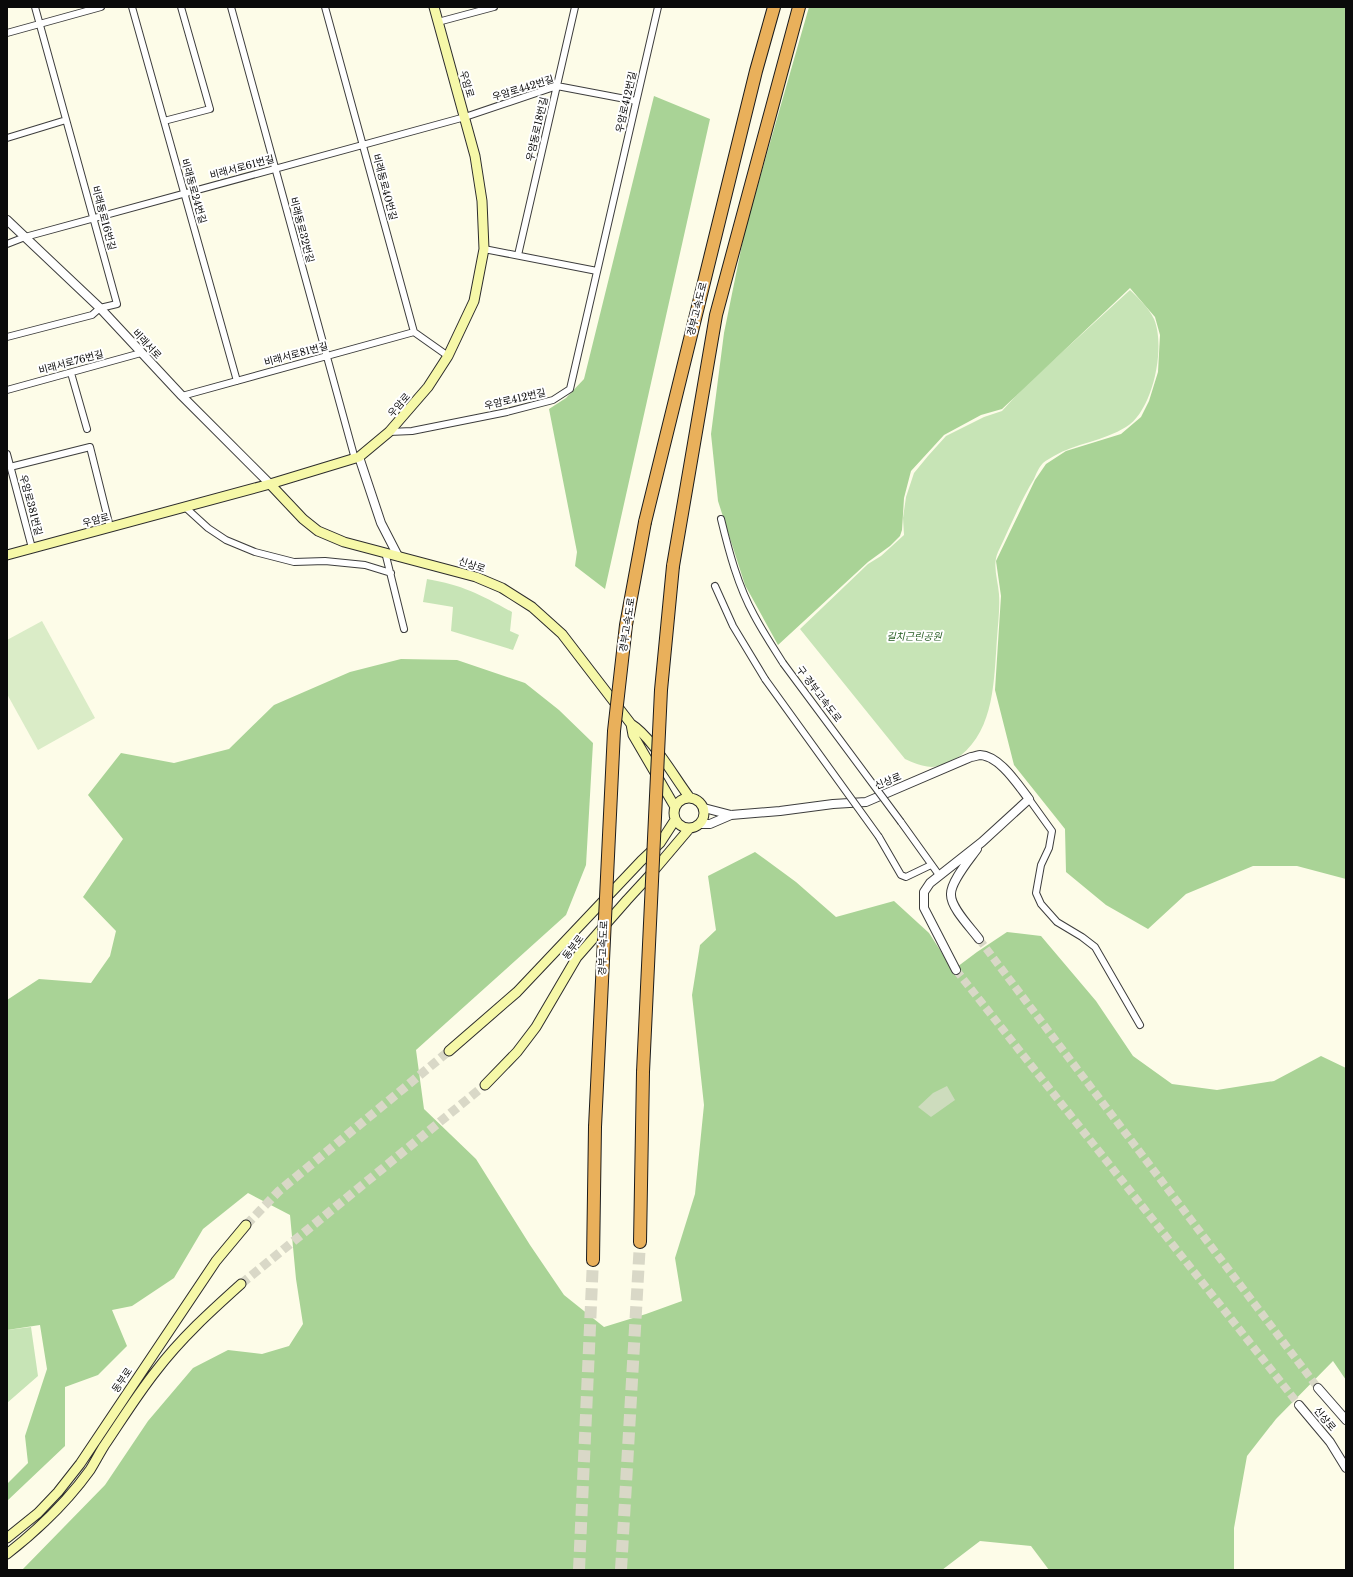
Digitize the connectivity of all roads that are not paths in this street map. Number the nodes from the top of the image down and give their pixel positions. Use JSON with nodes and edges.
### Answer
{"nodes":[{"id":1,"x":35,"y":7,"type":"edge"},
{"id":2,"x":101,"y":7,"type":"edge"},
{"id":3,"x":132,"y":7,"type":"edge"},
{"id":4,"x":181,"y":7,"type":"edge"},
{"id":5,"x":231,"y":7,"type":"edge"},
{"id":6,"x":325,"y":7,"type":"edge"},
{"id":7,"x":434,"y":7,"type":"edge"},
{"id":8,"x":494,"y":7,"type":"edge"},
{"id":9,"x":575,"y":7,"type":"edge"},
{"id":10,"x":658,"y":7,"type":"edge"},
{"id":11,"x":799,"y":7,"type":"edge"},
{"id":12,"x":773,"y":8,"type":"edge"},
{"id":13,"x":438,"y":22,"type":"junction"},
{"id":14,"x":40,"y":24,"type":"junction"},
{"id":15,"x":7,"y":33,"type":"edge"},
{"id":16,"x":557,"y":86,"type":"junction"},
{"id":17,"x":636,"y":101,"type":"junction"},
{"id":18,"x":465,"y":117,"type":"junction"},
{"id":19,"x":66,"y":120,"type":"junction"},
{"id":20,"x":164,"y":121,"type":"junction"},
{"id":21,"x":7,"y":138,"type":"edge"},
{"id":22,"x":364,"y":145,"type":"junction"},
{"id":23,"x":275,"y":169,"type":"junction"},
{"id":24,"x":184,"y":194,"type":"junction"},
{"id":25,"x":93,"y":218,"type":"junction"},
{"id":26,"x":7,"y":220,"type":"edge"},
{"id":27,"x":25,"y":237,"type":"junction"},
{"id":28,"x":7,"y":244,"type":"edge"},
{"id":29,"x":484,"y":248,"type":"junction"},
{"id":30,"x":518,"y":255,"type":"junction"},
{"id":31,"x":597,"y":271,"type":"junction"},
{"id":32,"x":100,"y":308,"type":"junction"},
{"id":33,"x":414,"y":332,"type":"junction"},
{"id":34,"x":7,"y":337,"type":"edge"},
{"id":35,"x":141,"y":353,"type":"junction"},
{"id":36,"x":327,"y":356,"type":"junction"},
{"id":37,"x":448,"y":356,"type":"junction"},
{"id":38,"x":71,"y":372,"type":"junction"},
{"id":39,"x":237,"y":381,"type":"junction"},
{"id":40,"x":7,"y":390,"type":"edge"},
{"id":41,"x":182,"y":396,"type":"junction"},
{"id":42,"x":87,"y":429,"type":"dead end"},
{"id":43,"x":389,"y":432,"type":"junction"},
{"id":44,"x":7,"y":454,"type":"edge"},
{"id":45,"x":357,"y":458,"type":"junction"},
{"id":46,"x":10,"y":467,"type":"junction"},
{"id":47,"x":270,"y":484,"type":"junction"},
{"id":48,"x":185,"y":507,"type":"junction"},
{"id":49,"x":721,"y":520,"type":"dead end"},
{"id":50,"x":110,"y":527,"type":"junction"},
{"id":51,"x":32,"y":548,"type":"junction"},
{"id":52,"x":385,"y":552,"type":"junction"},
{"id":53,"x":7,"y":555,"type":"edge"},
{"id":54,"x":398,"y":556,"type":"junction"},
{"id":55,"x":391,"y":573,"type":"junction"},
{"id":56,"x":715,"y":586,"type":"dead end"},
{"id":57,"x":404,"y":629,"type":"dead end"},
{"id":58,"x":631,"y":724,"type":"junction"},
{"id":59,"x":690,"y":798,"type":"junction"},
{"id":60,"x":1029,"y":799,"type":"junction"},
{"id":61,"x":675,"y":807,"type":"junction"},
{"id":62,"x":704,"y":808,"type":"junction"},
{"id":63,"x":731,"y":815,"type":"junction"},
{"id":64,"x":675,"y":820,"type":"junction"},
{"id":65,"x":701,"y":824,"type":"junction"},
{"id":66,"x":689,"y":829,"type":"junction"},
{"id":67,"x":982,"y":842,"type":"junction"},
{"id":68,"x":931,"y":865,"type":"junction"},
{"id":69,"x":939,"y":875,"type":"junction"},
{"id":70,"x":979,"y":939,"type":"tunnel mouth"},
{"id":71,"x":956,"y":970,"type":"tunnel mouth"},
{"id":72,"x":1140,"y":1025,"type":"dead end"},
{"id":73,"x":449,"y":1050,"type":"tunnel mouth"},
{"id":74,"x":485,"y":1084,"type":"tunnel mouth"},
{"id":75,"x":246,"y":1225,"type":"tunnel mouth"},
{"id":76,"x":640,"y":1242,"type":"tunnel mouth"},
{"id":77,"x":593,"y":1260,"type":"tunnel mouth"},
{"id":78,"x":242,"y":1284,"type":"tunnel mouth"},
{"id":79,"x":1318,"y":1388,"type":"tunnel mouth"},
{"id":80,"x":1299,"y":1405,"type":"tunnel mouth"},
{"id":81,"x":1346,"y":1420,"type":"edge"},
{"id":82,"x":1346,"y":1468,"type":"edge"},
{"id":83,"x":7,"y":1538,"type":"edge"},
{"id":84,"x":7,"y":1554,"type":"edge"}],
"edges":[{"from":1,"to":14,"type":"street","name":"비래동로16번길"},
{"from":2,"to":14,"type":"street"},
{"from":3,"to":20,"type":"street","name":"비래동로24번길"},
{"from":4,"to":20,"type":"street"},
{"from":5,"to":23,"type":"street","name":"비래동로32번길"},
{"from":6,"to":22,"type":"street","name":"비래동로40번길"},
{"from":7,"to":13,"type":"main road","name":"우암로"},
{"from":8,"to":13,"type":"street"},
{"from":9,"to":16,"type":"street","name":"우암동로18번길"},
{"from":10,"to":17,"type":"street","name":"우암로412번길"},
{"from":11,"to":76,"type":"highway","name":"경부고속도로","bridge":true},
{"from":12,"to":77,"type":"highway","name":"경부고속도로","bridge":true},
{"from":13,"to":18,"type":"main road","name":"우암로"},
{"from":14,"to":15,"type":"street"},
{"from":14,"to":19,"type":"street","name":"비래동로16번길"},
{"from":16,"to":17,"type":"street","name":"우암로442번길"},
{"from":16,"to":18,"type":"street","name":"우암로442번길"},
{"from":16,"to":30,"type":"street","name":"우암동로18번길"},
{"from":17,"to":31,"type":"street","name":"우암로412번길"},
{"from":18,"to":22,"type":"street","name":"비래서로61번길"},
{"from":18,"to":29,"type":"main road","name":"우암로"},
{"from":19,"to":21,"type":"street"},
{"from":19,"to":25,"type":"street","name":"비래동로16번길"},
{"from":20,"to":24,"type":"street","name":"비래동로24번길"},
{"from":22,"to":23,"type":"street","name":"비래서로61번길"},
{"from":22,"to":33,"type":"street","name":"비래동로40번길"},
{"from":23,"to":24,"type":"street","name":"비래서로61번길"},
{"from":23,"to":36,"type":"street","name":"비래동로32번길"},
{"from":24,"to":25,"type":"street","name":"비래서로61번길"},
{"from":24,"to":39,"type":"street","name":"비래동로24번길"},
{"from":25,"to":27,"type":"street","name":"비래서로61번길"},
{"from":25,"to":32,"type":"street","name":"비래동로16번길"},
{"from":26,"to":27,"type":"street","name":"비래서로"},
{"from":27,"to":28,"type":"street","name":"비래서로61번길"},
{"from":27,"to":32,"type":"street","name":"비래서로"},
{"from":29,"to":30,"type":"street"},
{"from":29,"to":37,"type":"main road","name":"우암로"},
{"from":30,"to":31,"type":"street"},
{"from":31,"to":43,"type":"street","name":"우암로412번길"},
{"from":32,"to":34,"type":"street"},
{"from":32,"to":35,"type":"street","name":"비래서로"},
{"from":33,"to":36,"type":"street","name":"비래서로81번길"},
{"from":33,"to":37,"type":"street"},
{"from":35,"to":38,"type":"street","name":"비래서로76번길"},
{"from":35,"to":41,"type":"street","name":"비래서로"},
{"from":36,"to":39,"type":"street","name":"비래서로81번길"},
{"from":36,"to":45,"type":"street","name":"비래동로32번길"},
{"from":37,"to":43,"type":"main road","name":"우암로"},
{"from":38,"to":40,"type":"street","name":"비래서로76번길"},
{"from":38,"to":42,"type":"street"},
{"from":39,"to":41,"type":"street","name":"비래서로81번길"},
{"from":41,"to":47,"type":"street","name":"비래서로"},
{"from":43,"to":45,"type":"main road","name":"우암로"},
{"from":44,"to":46,"type":"street","name":"우암로381번길"},
{"from":45,"to":47,"type":"main road","name":"우암로"},
{"from":45,"to":54,"type":"street"},
{"from":46,"to":50,"type":"street","name":"우암로381번길"},
{"from":46,"to":51,"type":"street","name":"우암로381번길"},
{"from":47,"to":48,"type":"main road","name":"우암로"},
{"from":47,"to":52,"type":"main road","name":"신상로"},
{"from":48,"to":50,"type":"main road","name":"우암로"},
{"from":48,"to":55,"type":"street"},
{"from":49,"to":68,"type":"street","name":"구 경부고속도로","bridge":true},
{"from":50,"to":51,"type":"main road","name":"우암로"},
{"from":51,"to":53,"type":"main road","name":"우암로"},
{"from":52,"to":54,"type":"main road","name":"신상로"},
{"from":52,"to":55,"type":"street"},
{"from":54,"to":58,"type":"main road","name":"신상로"},
{"from":55,"to":57,"type":"street"},
{"from":56,"to":68,"type":"street","bridge":true},
{"from":58,"to":59,"type":"main road"},
{"from":58,"to":61,"type":"main road"},
{"from":59,"to":61,"type":"main road"},
{"from":59,"to":62,"type":"main road"},
{"from":60,"to":63,"type":"street","name":"신상로"},
{"from":60,"to":67,"type":"street"},
{"from":60,"to":72,"type":"street","name":"신상로"},
{"from":61,"to":64,"type":"main road"},
{"from":62,"to":63,"type":"street"},
{"from":62,"to":65,"type":"main road"},
{"from":63,"to":65,"type":"street"},
{"from":64,"to":66,"type":"main road"},
{"from":64,"to":73,"type":"main road","name":"동부로"},
{"from":65,"to":66,"type":"main road"},
{"from":66,"to":74,"type":"main road","name":"동부로"},
{"from":67,"to":69,"type":"street"},
{"from":67,"to":70,"type":"street"},
{"from":68,"to":69,"type":"street","name":"구 경부고속도로"},
{"from":69,"to":71,"type":"street"},
{"from":75,"to":83,"type":"main road","name":"동부로"},
{"from":78,"to":84,"type":"main road"},
{"from":79,"to":81,"type":"street","name":"신상로"},
{"from":80,"to":82,"type":"street","name":"신상로"}]}
